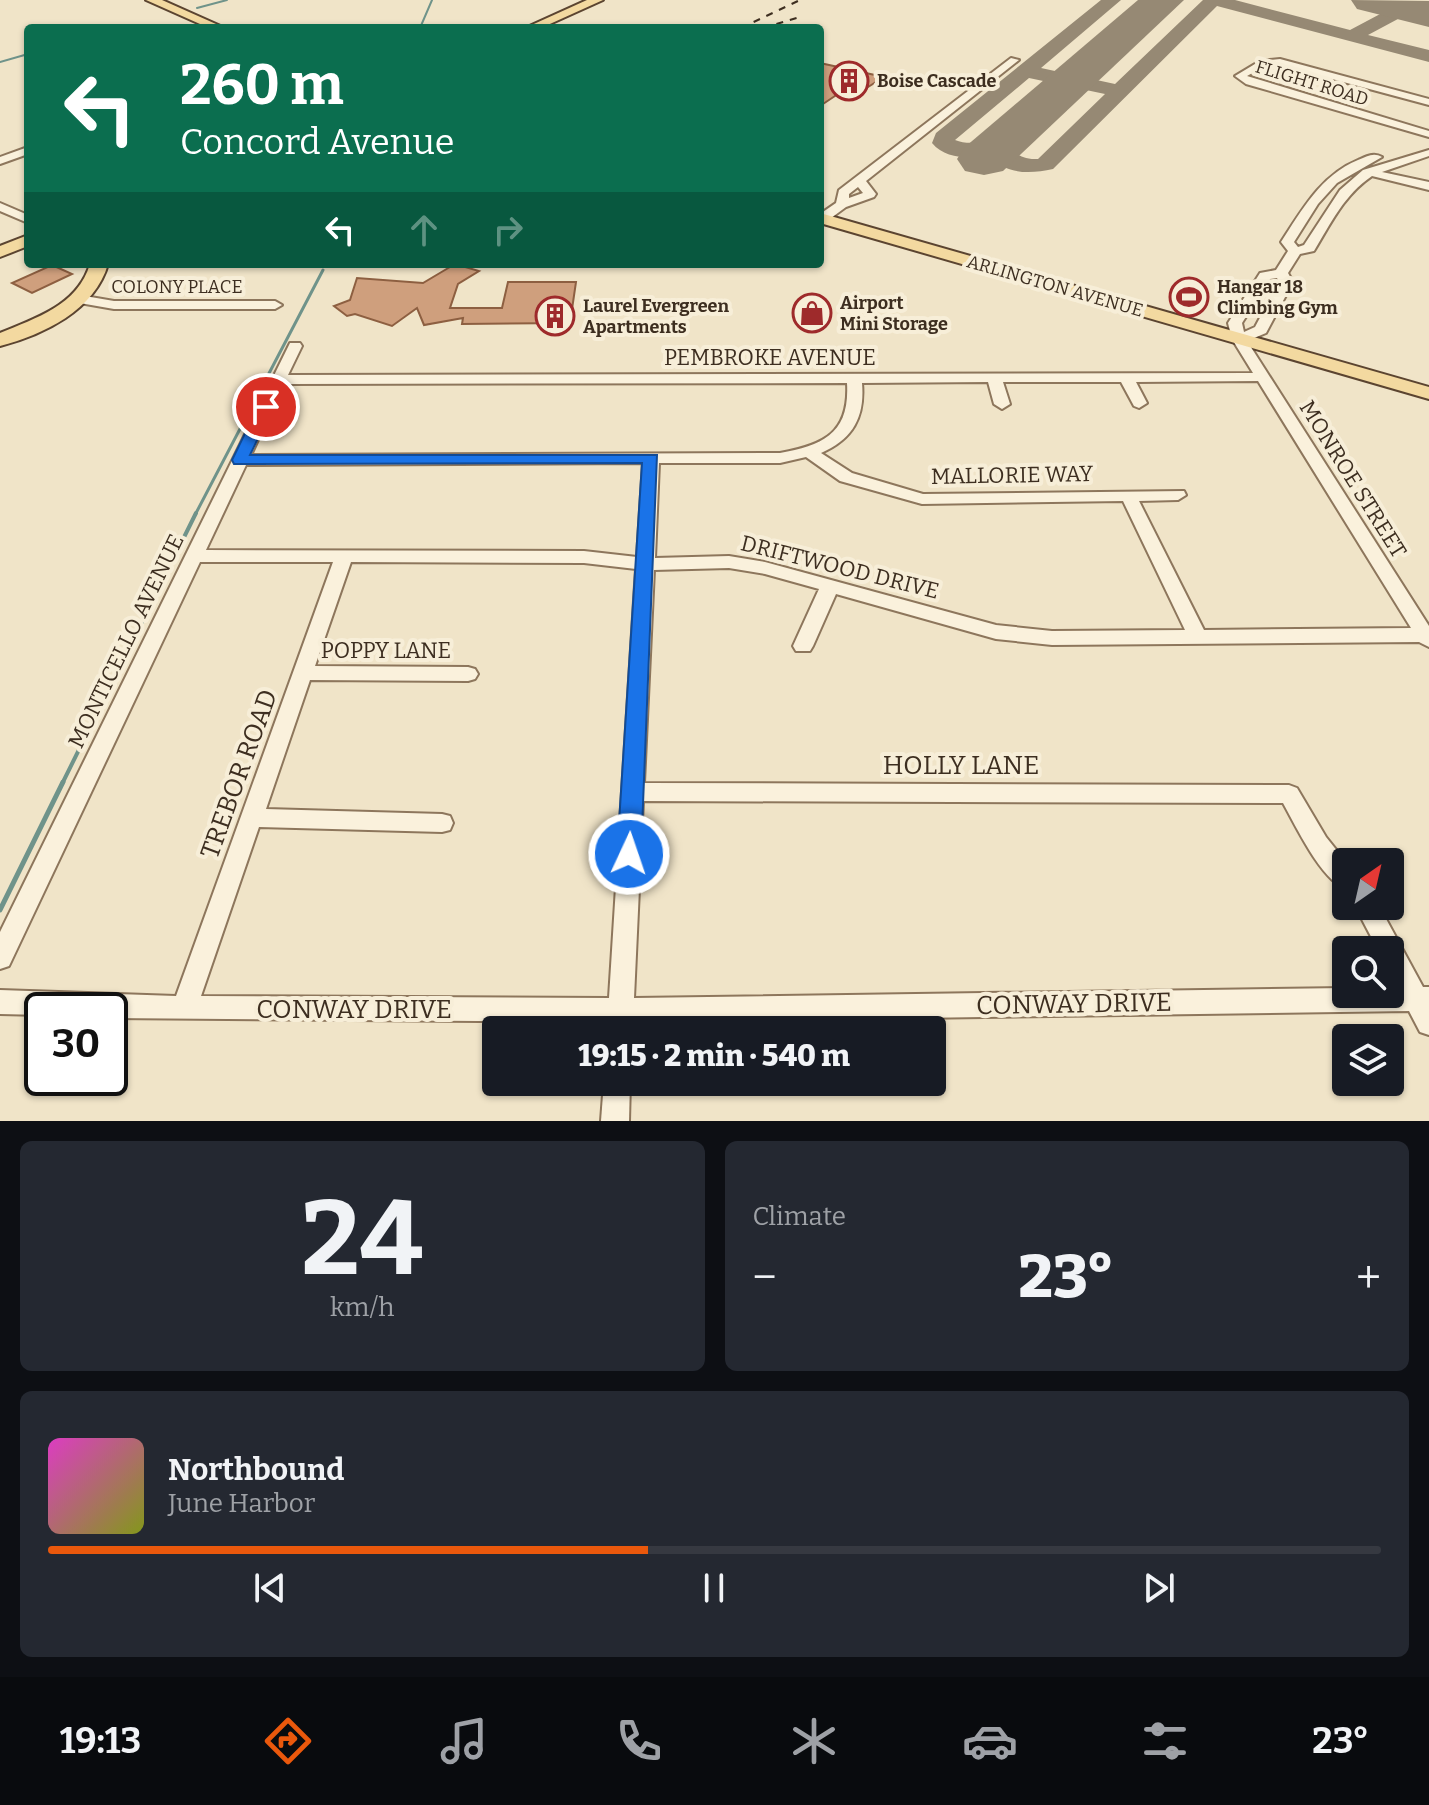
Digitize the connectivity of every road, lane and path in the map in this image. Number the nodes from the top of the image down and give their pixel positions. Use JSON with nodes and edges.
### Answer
{"nodes":[{"id":1,"x":152,"y":0,"type":"edge"},
{"id":2,"x":597,"y":0,"type":"edge"},
{"id":3,"x":615,"y":0,"type":"edge"},
{"id":4,"x":209,"y":24,"type":"edge"},
{"id":5,"x":540,"y":24,"type":"edge"},
{"id":6,"x":559,"y":24,"type":"edge"},
{"id":7,"x":1014,"y":60,"type":"dead end"},
{"id":8,"x":1429,"y":102,"type":"edge"},
{"id":9,"x":1383,"y":121,"type":"junction"},
{"id":10,"x":1429,"y":134,"type":"edge"},
{"id":11,"x":1429,"y":142,"type":"edge"},
{"id":12,"x":24,"y":152,"type":"edge"},
{"id":13,"x":1429,"y":153,"type":"edge"},
{"id":14,"x":0,"y":161,"type":"edge"},
{"id":15,"x":1349,"y":167,"type":"junction"},
{"id":16,"x":1367,"y":172,"type":"junction"},
{"id":17,"x":1429,"y":186,"type":"edge"},
{"id":18,"x":0,"y":207,"type":"edge"},
{"id":19,"x":24,"y":217,"type":"edge"},
{"id":20,"x":824,"y":217,"type":"edge"},
{"id":21,"x":824,"y":219,"type":"edge"},
{"id":22,"x":24,"y":242,"type":"edge"},
{"id":23,"x":1295,"y":251,"type":"junction"},
{"id":24,"x":0,"y":252,"type":"edge"},
{"id":25,"x":24,"y":254,"type":"edge"},
{"id":26,"x":0,"y":264,"type":"edge"},
{"id":27,"x":98,"y":268,"type":"edge"},
{"id":28,"x":1281,"y":273,"type":"junction"},
{"id":29,"x":79,"y":299,"type":"junction"},
{"id":30,"x":275,"y":305,"type":"dead end"},
{"id":31,"x":1239,"y":339,"type":"junction"},
{"id":32,"x":0,"y":340,"type":"edge"},
{"id":33,"x":295,"y":346,"type":"dead end"},
{"id":34,"x":1263,"y":377,"type":"junction"},
{"id":35,"x":994,"y":378,"type":"junction"},
{"id":36,"x":1126,"y":378,"type":"junction"},
{"id":37,"x":854,"y":379,"type":"junction"},
{"id":38,"x":278,"y":380,"type":"junction"},
{"id":39,"x":1429,"y":393,"type":"edge"},
{"id":40,"x":1139,"y":403,"type":"dead end"},
{"id":41,"x":1002,"y":404,"type":"dead end"},
{"id":42,"x":810,"y":453,"type":"junction"},
{"id":43,"x":651,"y":458,"type":"junction"},
{"id":44,"x":240,"y":460,"type":"junction"},
{"id":45,"x":1128,"y":495,"type":"junction"},
{"id":46,"x":1178,"y":495,"type":"dead end"},
{"id":47,"x":194,"y":556,"type":"junction"},
{"id":48,"x":344,"y":557,"type":"junction"},
{"id":49,"x":645,"y":564,"type":"junction"},
{"id":50,"x":830,"y":586,"type":"junction"},
{"id":51,"x":1198,"y":638,"type":"junction"},
{"id":52,"x":1426,"y":638,"type":"edge"},
{"id":53,"x":803,"y":646,"type":"dead end"},
{"id":54,"x":304,"y":673,"type":"junction"},
{"id":55,"x":468,"y":674,"type":"dead end"},
{"id":56,"x":632,"y":792,"type":"junction"},
{"id":57,"x":253,"y":818,"type":"junction"},
{"id":58,"x":442,"y":823,"type":"dead end"},
{"id":59,"x":1332,"y":862,"type":"edge"},
{"id":60,"x":1375,"y":920,"type":"edge"},
{"id":61,"x":0,"y":958,"type":"edge"},
{"id":62,"x":1423,"y":999,"type":"edge"},
{"id":63,"x":0,"y":1002,"type":"edge"},
{"id":64,"x":184,"y":1008,"type":"junction"},
{"id":65,"x":482,"y":1016,"type":"edge"},
{"id":66,"x":620,"y":1016,"type":"edge"},
{"id":67,"x":773,"y":1016,"type":"edge"},
{"id":68,"x":1429,"y":1023,"type":"edge"},
{"id":69,"x":616,"y":1096,"type":"edge"},
{"id":70,"x":615,"y":1121,"type":"edge"}],
"edges":[{"from":1,"to":4,"type":"main road"},
{"from":2,"to":5,"type":"main road"},
{"from":3,"to":6,"type":"main road"},
{"from":7,"to":20,"type":"street"},
{"from":8,"to":9,"type":"street","name":"FLIGHT ROAD"},
{"from":9,"to":10,"type":"street","name":"FLIGHT ROAD"},
{"from":9,"to":11,"type":"street"},
{"from":11,"to":15,"type":"street"},
{"from":12,"to":14,"type":"street"},
{"from":13,"to":16,"type":"street"},
{"from":15,"to":16,"type":"street"},
{"from":15,"to":23,"type":"street"},
{"from":16,"to":17,"type":"street"},
{"from":16,"to":23,"type":"street"},
{"from":18,"to":19,"type":"street"},
{"from":21,"to":31,"type":"main road","name":"ARLINGTON AVENUE"},
{"from":22,"to":24,"type":"main road"},
{"from":23,"to":28,"type":"street"},
{"from":25,"to":26,"type":"main road"},
{"from":27,"to":29,"type":"main road"},
{"from":28,"to":31,"type":"street"},
{"from":28,"to":31,"type":"street"},
{"from":29,"to":30,"type":"street","name":"COLONY PLACE"},
{"from":29,"to":32,"type":"main road"},
{"from":31,"to":34,"type":"street","name":"MONROE STREET"},
{"from":31,"to":39,"type":"main road","name":"ARLINGTON AVENUE"},
{"from":33,"to":38,"type":"street","name":"MONTICELLO AVENUE"},
{"from":34,"to":36,"type":"street","name":"PEMBROKE AVENUE"},
{"from":34,"to":52,"type":"street","name":"MONROE STREET"},
{"from":35,"to":36,"type":"street","name":"PEMBROKE AVENUE"},
{"from":35,"to":37,"type":"street","name":"PEMBROKE AVENUE"},
{"from":35,"to":41,"type":"street"},
{"from":36,"to":40,"type":"street"},
{"from":37,"to":38,"type":"street","name":"PEMBROKE AVENUE"},
{"from":37,"to":42,"type":"street"},
{"from":38,"to":44,"type":"street","name":"MONTICELLO AVENUE"},
{"from":42,"to":43,"type":"street"},
{"from":42,"to":45,"type":"street","name":"MALLORIE WAY"},
{"from":43,"to":44,"type":"street"},
{"from":43,"to":49,"type":"street"},
{"from":44,"to":47,"type":"street","name":"MONTICELLO AVENUE"},
{"from":45,"to":46,"type":"street","name":"MALLORIE WAY"},
{"from":45,"to":51,"type":"street"},
{"from":47,"to":48,"type":"street","name":"DRIFTWOOD DRIVE"},
{"from":47,"to":61,"type":"street","name":"MONTICELLO AVENUE"},
{"from":48,"to":49,"type":"street","name":"DRIFTWOOD DRIVE"},
{"from":48,"to":54,"type":"street","name":"TREBOR ROAD"},
{"from":49,"to":50,"type":"street","name":"DRIFTWOOD DRIVE"},
{"from":49,"to":56,"type":"street"},
{"from":50,"to":51,"type":"street","name":"DRIFTWOOD DRIVE"},
{"from":50,"to":53,"type":"street"},
{"from":51,"to":52,"type":"street","name":"DRIFTWOOD DRIVE"},
{"from":54,"to":55,"type":"street","name":"POPPY LANE"},
{"from":54,"to":57,"type":"street","name":"TREBOR ROAD"},
{"from":56,"to":59,"type":"street","name":"HOLLY LANE"},
{"from":56,"to":66,"type":"street"},
{"from":57,"to":58,"type":"street"},
{"from":57,"to":64,"type":"street","name":"TREBOR ROAD"},
{"from":60,"to":62,"type":"street"},
{"from":62,"to":67,"type":"street","name":"CONWAY DRIVE"},
{"from":62,"to":68,"type":"street"},
{"from":63,"to":64,"type":"street","name":"CONWAY DRIVE"},
{"from":64,"to":65,"type":"street","name":"CONWAY DRIVE"},
{"from":69,"to":70,"type":"street"}]}
